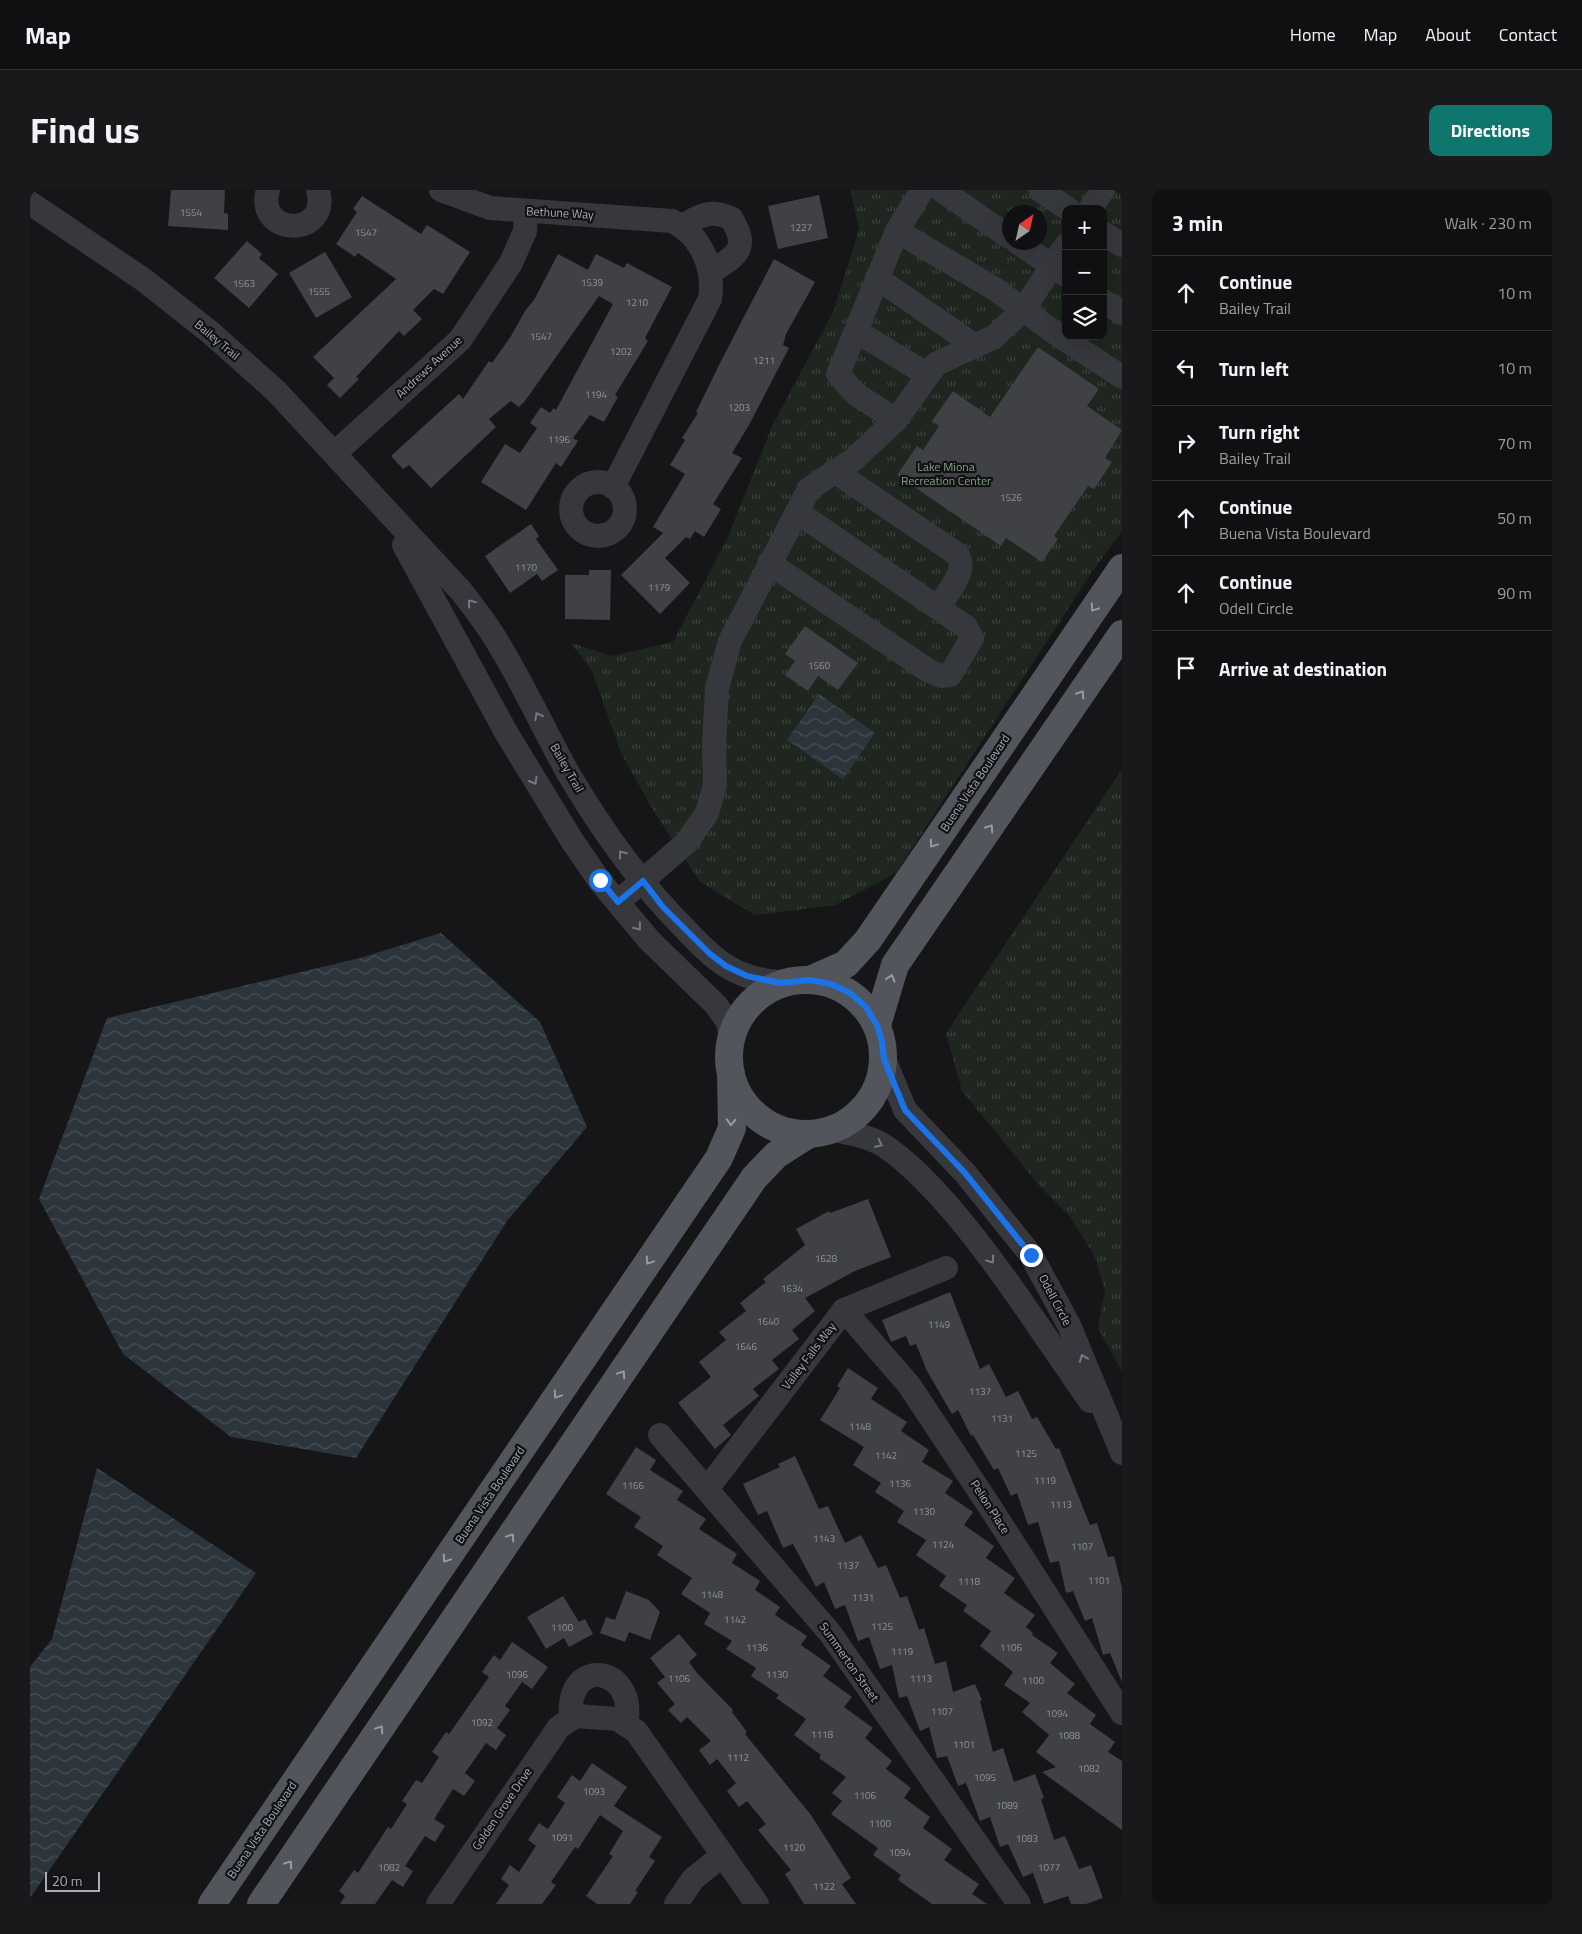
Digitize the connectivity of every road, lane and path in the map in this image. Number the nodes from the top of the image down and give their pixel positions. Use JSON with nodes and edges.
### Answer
{"nodes":[{"id":1,"x":268,"y":190,"type":"edge"},
{"id":2,"x":318,"y":190,"type":"edge"},
{"id":3,"x":441,"y":190,"type":"edge"},
{"id":4,"x":922,"y":190,"type":"edge"},
{"id":5,"x":941,"y":190,"type":"edge"},
{"id":6,"x":1040,"y":190,"type":"edge"},
{"id":7,"x":1103,"y":190,"type":"edge"},
{"id":8,"x":30,"y":203,"type":"edge"},
{"id":9,"x":1062,"y":205,"type":"edge"},
{"id":10,"x":1093,"y":205,"type":"edge"},
{"id":11,"x":526,"y":211,"type":"junction"},
{"id":12,"x":682,"y":226,"type":"junction"},
{"id":13,"x":897,"y":231,"type":"junction"},
{"id":14,"x":1002,"y":232,"type":"edge"},
{"id":15,"x":1107,"y":236,"type":"edge"},
{"id":16,"x":1122,"y":245,"type":"edge"},
{"id":17,"x":1029,"y":250,"type":"edge"},
{"id":18,"x":1065,"y":250,"type":"edge"},
{"id":19,"x":1059,"y":271,"type":"edge"},
{"id":20,"x":710,"y":272,"type":"junction"},
{"id":21,"x":877,"y":278,"type":"junction"},
{"id":22,"x":1107,"y":304,"type":"edge"},
{"id":23,"x":1024,"y":309,"type":"junction"},
{"id":24,"x":1122,"y":313,"type":"edge"},
{"id":25,"x":856,"y":330,"type":"junction"},
{"id":26,"x":974,"y":345,"type":"junction"},
{"id":27,"x":928,"y":375,"type":"junction"},
{"id":28,"x":1122,"y":377,"type":"edge"},
{"id":29,"x":896,"y":420,"type":"junction"},
{"id":30,"x":335,"y":453,"type":"junction"},
{"id":31,"x":834,"y":471,"type":"junction"},
{"id":32,"x":613,"y":487,"type":"dead end"},
{"id":33,"x":380,"y":504,"type":"junction"},
{"id":34,"x":797,"y":512,"type":"junction"},
{"id":35,"x":769,"y":563,"type":"junction"},
{"id":36,"x":1122,"y":568,"type":"edge"},
{"id":37,"x":938,"y":608,"type":"junction"},
{"id":38,"x":1122,"y":634,"type":"edge"},
{"id":39,"x":643,"y":881,"type":"junction"},
{"id":40,"x":618,"y":902,"type":"junction"},
{"id":41,"x":802,"y":980,"type":"junction"},
{"id":42,"x":877,"y":1025,"type":"junction"},
{"id":43,"x":731,"y":1038,"type":"junction"},
{"id":44,"x":884,"y":1059,"type":"junction"},
{"id":45,"x":731,"y":1074,"type":"junction"},
{"id":46,"x":821,"y":1132,"type":"junction"},
{"id":47,"x":946,"y":1268,"type":"dead end"},
{"id":48,"x":844,"y":1310,"type":"junction"},
{"id":49,"x":660,"y":1435,"type":"dead end"},
{"id":50,"x":1118,"y":1444,"type":"edge"},
{"id":51,"x":707,"y":1489,"type":"junction"},
{"id":52,"x":1122,"y":1713,"type":"edge"},
{"id":53,"x":571,"y":1719,"type":"junction"},
{"id":54,"x":626,"y":1723,"type":"junction"},
{"id":55,"x":723,"y":1855,"type":"junction"},
{"id":56,"x":212,"y":1904,"type":"edge"},
{"id":57,"x":261,"y":1904,"type":"edge"},
{"id":58,"x":438,"y":1904,"type":"edge"},
{"id":59,"x":676,"y":1904,"type":"edge"},
{"id":60,"x":757,"y":1904,"type":"edge"},
{"id":61,"x":1019,"y":1904,"type":"edge"}],
"edges":[{"from":1,"to":2,"type":"street"},
{"from":3,"to":11,"type":"street","name":"Bethune Way"},
{"from":4,"to":13,"type":"street"},
{"from":5,"to":14,"type":"street"},
{"from":6,"to":9,"type":"street"},
{"from":7,"to":10,"type":"street"},
{"from":8,"to":30,"type":"street","name":"Bailey Trail"},
{"from":11,"to":12,"type":"street","name":"Bethune Way"},
{"from":11,"to":30,"type":"street","name":"Andrews Avenue"},
{"from":12,"to":20,"type":"street"},
{"from":12,"to":20,"type":"street"},
{"from":13,"to":21,"type":"street"},
{"from":13,"to":23,"type":"street"},
{"from":15,"to":16,"type":"street"},
{"from":17,"to":19,"type":"street"},
{"from":18,"to":19,"type":"street"},
{"from":19,"to":23,"type":"street"},
{"from":20,"to":32,"type":"street"},
{"from":21,"to":25,"type":"street"},
{"from":21,"to":26,"type":"street"},
{"from":22,"to":24,"type":"street"},
{"from":23,"to":26,"type":"street"},
{"from":23,"to":28,"type":"street"},
{"from":25,"to":27,"type":"street"},
{"from":25,"to":29,"type":"street"},
{"from":26,"to":27,"type":"street"},
{"from":27,"to":29,"type":"street"},
{"from":29,"to":31,"type":"street"},
{"from":30,"to":33,"type":"street","name":"Bailey Trail"},
{"from":31,"to":34,"type":"street"},
{"from":31,"to":37,"type":"street"},
{"from":39,"to":33,"type":"street","name":"Bailey Trail","one_way":true},
{"from":33,"to":40,"type":"street","name":"Bailey Trail","one_way":true},
{"from":34,"to":35,"type":"street"},
{"from":34,"to":37,"type":"street"},
{"from":35,"to":37,"type":"street"},
{"from":35,"to":39,"type":"street"},
{"from":36,"to":41,"type":"main road","name":"Buena Vista Boulevard","one_way":true},
{"from":42,"to":38,"type":"main road","one_way":true},
{"from":39,"to":40,"type":"street"},
{"from":39,"to":41,"type":"street","name":"Bailey Trail"},
{"from":40,"to":43,"type":"street","name":"Bailey Trail","one_way":true},
{"from":41,"to":42,"type":"main road"},
{"from":41,"to":43,"type":"main road","name":"Buena Vista Boulevard"},
{"from":42,"to":44,"type":"main road"},
{"from":43,"to":45,"type":"main road","name":"Buena Vista Boulevard"},
{"from":44,"to":46,"type":"main road"},
{"from":50,"to":44,"type":"street","name":"Odell Circle","one_way":true},
{"from":45,"to":46,"type":"main road","name":"Buena Vista Boulevard"},
{"from":45,"to":56,"type":"main road","name":"Buena Vista Boulevard","one_way":true},
{"from":46,"to":50,"type":"street","name":"Odell Circle","one_way":true},
{"from":57,"to":46,"type":"main road","one_way":true},
{"from":47,"to":48,"type":"street","name":"Valley Falls Way"},
{"from":48,"to":51,"type":"street","name":"Valley Falls Way"},
{"from":48,"to":52,"type":"street","name":"Pelion Place"},
{"from":49,"to":51,"type":"street","name":"Summerton Street"},
{"from":51,"to":61,"type":"street","name":"Summerton Street"},
{"from":53,"to":54,"type":"street"},
{"from":53,"to":54,"type":"street"},
{"from":53,"to":58,"type":"street","name":"Golden Grove Drive"},
{"from":54,"to":55,"type":"street"},
{"from":55,"to":59,"type":"street"},
{"from":55,"to":60,"type":"street"}]}
